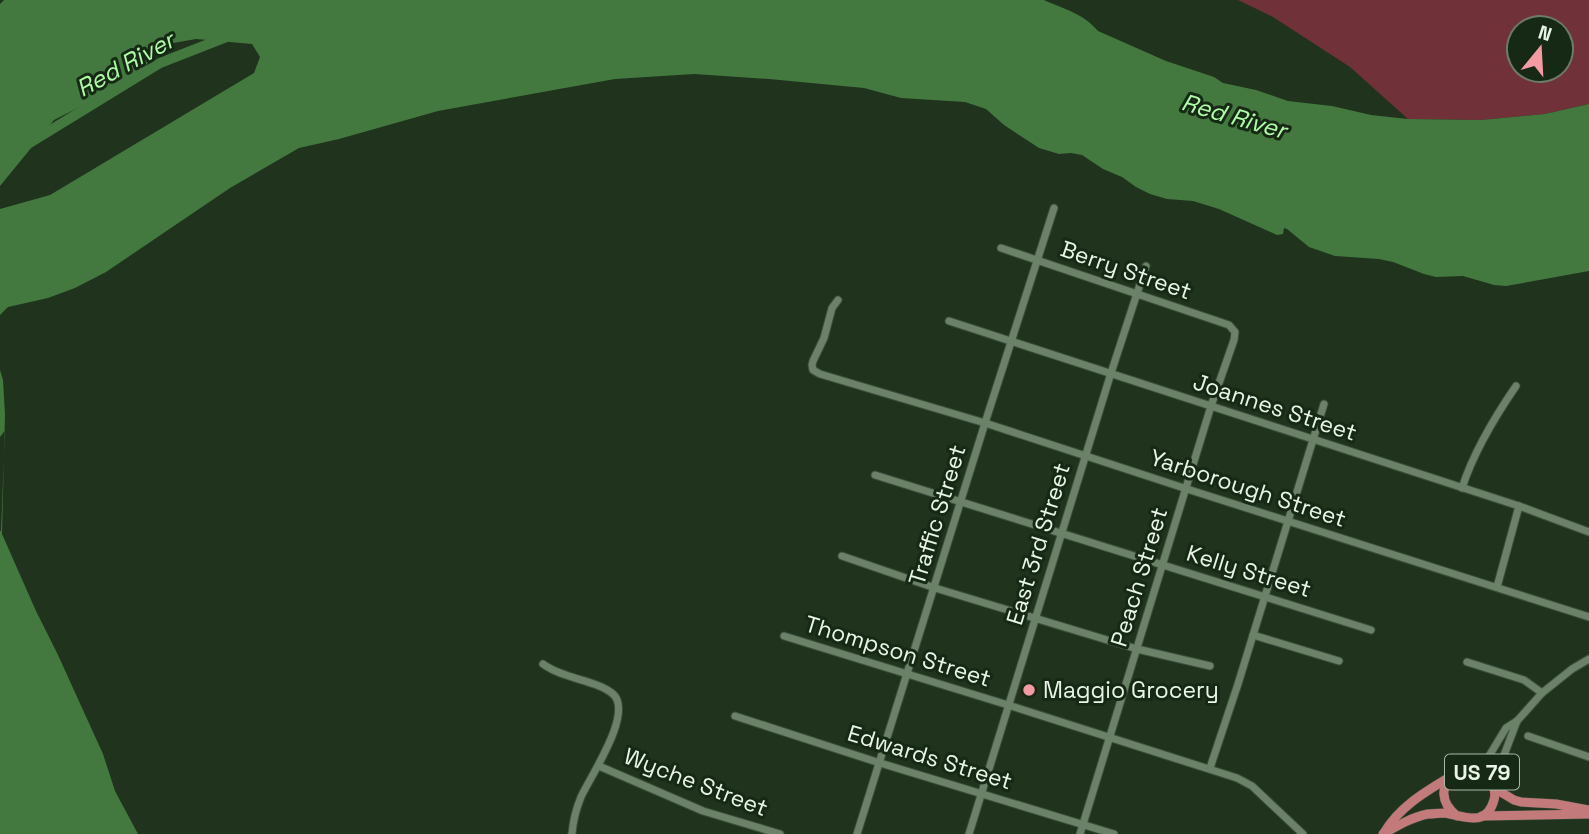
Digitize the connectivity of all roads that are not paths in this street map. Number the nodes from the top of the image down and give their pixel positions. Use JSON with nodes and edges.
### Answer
{"nodes":[{"id":1,"x":1054,"y":208,"type":"dead end"},
{"id":2,"x":1001,"y":248,"type":"dead end"},
{"id":3,"x":1037,"y":260,"type":"junction"},
{"id":4,"x":1146,"y":266,"type":"dead end"},
{"id":5,"x":1136,"y":294,"type":"junction"},
{"id":6,"x":838,"y":300,"type":"dead end"},
{"id":7,"x":949,"y":321,"type":"dead end"},
{"id":8,"x":1235,"y":332,"type":"joint"},
{"id":9,"x":1011,"y":341,"type":"junction"},
{"id":10,"x":1111,"y":373,"type":"junction"},
{"id":11,"x":1516,"y":386,"type":"dead end"},
{"id":12,"x":1324,"y":404,"type":"dead end"},
{"id":13,"x":1211,"y":407,"type":"junction"},
{"id":14,"x":985,"y":423,"type":"junction"},
{"id":15,"x":1312,"y":439,"type":"junction"},
{"id":16,"x":1085,"y":456,"type":"junction"},
{"id":17,"x":875,"y":475,"type":"dead end"},
{"id":18,"x":1462,"y":488,"type":"junction"},
{"id":19,"x":1187,"y":489,"type":"junction"},
{"id":20,"x":961,"y":502,"type":"junction"},
{"id":21,"x":1519,"y":506,"type":"junction"},
{"id":22,"x":1288,"y":521,"type":"junction"},
{"id":23,"x":1061,"y":532,"type":"junction"},
{"id":24,"x":1589,"y":532,"type":"edge"},
{"id":25,"x":842,"y":556,"type":"dead end"},
{"id":26,"x":1163,"y":564,"type":"junction"},
{"id":27,"x":1497,"y":587,"type":"junction"},
{"id":28,"x":935,"y":588,"type":"junction"},
{"id":29,"x":1265,"y":596,"type":"junction"},
{"id":30,"x":1589,"y":618,"type":"edge"},
{"id":31,"x":1035,"y":619,"type":"junction"},
{"id":32,"x":1371,"y":630,"type":"dead end"},
{"id":33,"x":1253,"y":635,"type":"junction"},
{"id":34,"x":784,"y":636,"type":"dead end"},
{"id":35,"x":1137,"y":649,"type":"junction"},
{"id":36,"x":1589,"y":659,"type":"edge"},
{"id":37,"x":1339,"y":662,"type":"dead end"},
{"id":38,"x":1467,"y":662,"type":"dead end"},
{"id":39,"x":543,"y":664,"type":"dead end"},
{"id":40,"x":1210,"y":666,"type":"dead end"},
{"id":41,"x":907,"y":674,"type":"junction"},
{"id":42,"x":1542,"y":692,"type":"junction"},
{"id":43,"x":1008,"y":705,"type":"junction"},
{"id":44,"x":735,"y":716,"type":"dead end"},
{"id":45,"x":1517,"y":721,"type":"junction"},
{"id":46,"x":1110,"y":736,"type":"junction"},
{"id":47,"x":1528,"y":736,"type":"dead end"},
{"id":48,"x":1589,"y":757,"type":"edge"},
{"id":49,"x":880,"y":763,"type":"junction"},
{"id":50,"x":599,"y":766,"type":"junction"},
{"id":51,"x":1210,"y":768,"type":"junction"},
{"id":52,"x":1470,"y":768,"type":"junction"},
{"id":53,"x":1451,"y":776,"type":"junction"},
{"id":54,"x":1493,"y":786,"type":"junction"},
{"id":55,"x":981,"y":793,"type":"junction"},
{"id":56,"x":1589,"y":812,"type":"edge"},
{"id":57,"x":1457,"y":816,"type":"junction"},
{"id":58,"x":1482,"y":816,"type":"junction"},
{"id":59,"x":1083,"y":824,"type":"junction"},
{"id":60,"x":572,"y":834,"type":"edge"},
{"id":61,"x":780,"y":834,"type":"edge"},
{"id":62,"x":857,"y":834,"type":"edge"},
{"id":63,"x":969,"y":834,"type":"edge"},
{"id":64,"x":1080,"y":834,"type":"edge"},
{"id":65,"x":1114,"y":834,"type":"edge"},
{"id":66,"x":1303,"y":834,"type":"edge"},
{"id":67,"x":1383,"y":834,"type":"edge"}],
"edges":[{"from":1,"to":3,"type":"street","name":"Traffic Street"},
{"from":2,"to":3,"type":"street","name":"Berry Street"},
{"from":3,"to":5,"type":"street","name":"Berry Street"},
{"from":3,"to":9,"type":"street","name":"Traffic Street"},
{"from":4,"to":5,"type":"street","name":"East 3rd Street"},
{"from":5,"to":8,"type":"street","name":"Berry Street"},
{"from":5,"to":10,"type":"street","name":"East 3rd Street"},
{"from":6,"to":14,"type":"street","name":"Yarborough Street"},
{"from":7,"to":9,"type":"street","name":"Joannes Street"},
{"from":8,"to":13,"type":"street","name":"Peach Street"},
{"from":9,"to":10,"type":"street","name":"Joannes Street"},
{"from":9,"to":14,"type":"street","name":"Traffic Street"},
{"from":10,"to":13,"type":"street","name":"Joannes Street"},
{"from":10,"to":16,"type":"street","name":"East 3rd Street"},
{"from":11,"to":18,"type":"street"},
{"from":12,"to":15,"type":"street"},
{"from":13,"to":15,"type":"street","name":"Joannes Street"},
{"from":13,"to":19,"type":"street","name":"Peach Street"},
{"from":14,"to":16,"type":"street","name":"Yarborough Street"},
{"from":14,"to":20,"type":"street","name":"Traffic Street"},
{"from":15,"to":18,"type":"street","name":"Joannes Street"},
{"from":15,"to":22,"type":"street"},
{"from":16,"to":19,"type":"street","name":"Yarborough Street"},
{"from":16,"to":23,"type":"street","name":"East 3rd Street"},
{"from":17,"to":20,"type":"street","name":"Kelly Street"},
{"from":18,"to":21,"type":"street","name":"Joannes Street"},
{"from":19,"to":22,"type":"street","name":"Yarborough Street"},
{"from":19,"to":26,"type":"street","name":"Peach Street"},
{"from":20,"to":23,"type":"street","name":"Kelly Street"},
{"from":20,"to":28,"type":"street","name":"Traffic Street"},
{"from":21,"to":24,"type":"street","name":"Joannes Street"},
{"from":21,"to":27,"type":"street"},
{"from":22,"to":27,"type":"street","name":"Yarborough Street"},
{"from":22,"to":29,"type":"street"},
{"from":23,"to":26,"type":"street","name":"Kelly Street"},
{"from":23,"to":31,"type":"street","name":"East 3rd Street"},
{"from":25,"to":28,"type":"street"},
{"from":26,"to":29,"type":"street","name":"Kelly Street"},
{"from":26,"to":35,"type":"street","name":"Peach Street"},
{"from":27,"to":30,"type":"street","name":"Yarborough Street"},
{"from":28,"to":31,"type":"street"},
{"from":28,"to":41,"type":"street","name":"Traffic Street"},
{"from":29,"to":32,"type":"street","name":"Kelly Street"},
{"from":29,"to":33,"type":"street"},
{"from":31,"to":35,"type":"street"},
{"from":31,"to":43,"type":"street","name":"East 3rd Street"},
{"from":33,"to":37,"type":"street"},
{"from":33,"to":51,"type":"street"},
{"from":34,"to":41,"type":"street","name":"Thompson Street"},
{"from":35,"to":40,"type":"street"},
{"from":35,"to":46,"type":"street","name":"Peach Street"},
{"from":36,"to":42,"type":"street"},
{"from":38,"to":42,"type":"street"},
{"from":39,"to":50,"type":"street"},
{"from":41,"to":43,"type":"street","name":"Thompson Street"},
{"from":41,"to":49,"type":"street","name":"Traffic Street"},
{"from":42,"to":45,"type":"street"},
{"from":43,"to":46,"type":"street","name":"Thompson Street"},
{"from":43,"to":55,"type":"street","name":"East 3rd Street"},
{"from":44,"to":49,"type":"street","name":"Edwards Street"},
{"from":45,"to":52,"type":"street"},
{"from":45,"to":54,"type":"street"},
{"from":46,"to":51,"type":"street","name":"Thompson Street"},
{"from":46,"to":59,"type":"street","name":"Peach Street"},
{"from":47,"to":48,"type":"street"},
{"from":49,"to":55,"type":"street","name":"Edwards Street"},
{"from":49,"to":62,"type":"street","name":"Traffic Street"},
{"from":50,"to":60,"type":"street"},
{"from":50,"to":61,"type":"street","name":"Wyche Street"},
{"from":51,"to":66,"type":"street","name":"Thompson Street"},
{"from":52,"to":53,"type":"main road","number":"US 79"},
{"from":52,"to":54,"type":"main road","number":"US 79"},
{"from":53,"to":57,"type":"main road","number":"US 79"},
{"from":53,"to":67,"type":"main road","number":"US 79"},
{"from":54,"to":56,"type":"main road","number":"US 79"},
{"from":54,"to":58,"type":"main road","number":"US 79"},
{"from":55,"to":59,"type":"street","name":"Edwards Street"},
{"from":55,"to":63,"type":"street","name":"East 3rd Street"},
{"from":56,"to":58,"type":"main road","number":"US 79"},
{"from":57,"to":58,"type":"main road","number":"US 79"},
{"from":57,"to":67,"type":"main road","number":"US 79"},
{"from":59,"to":64,"type":"street","name":"Peach Street"},
{"from":59,"to":65,"type":"street","name":"Edwards Street"}]}
